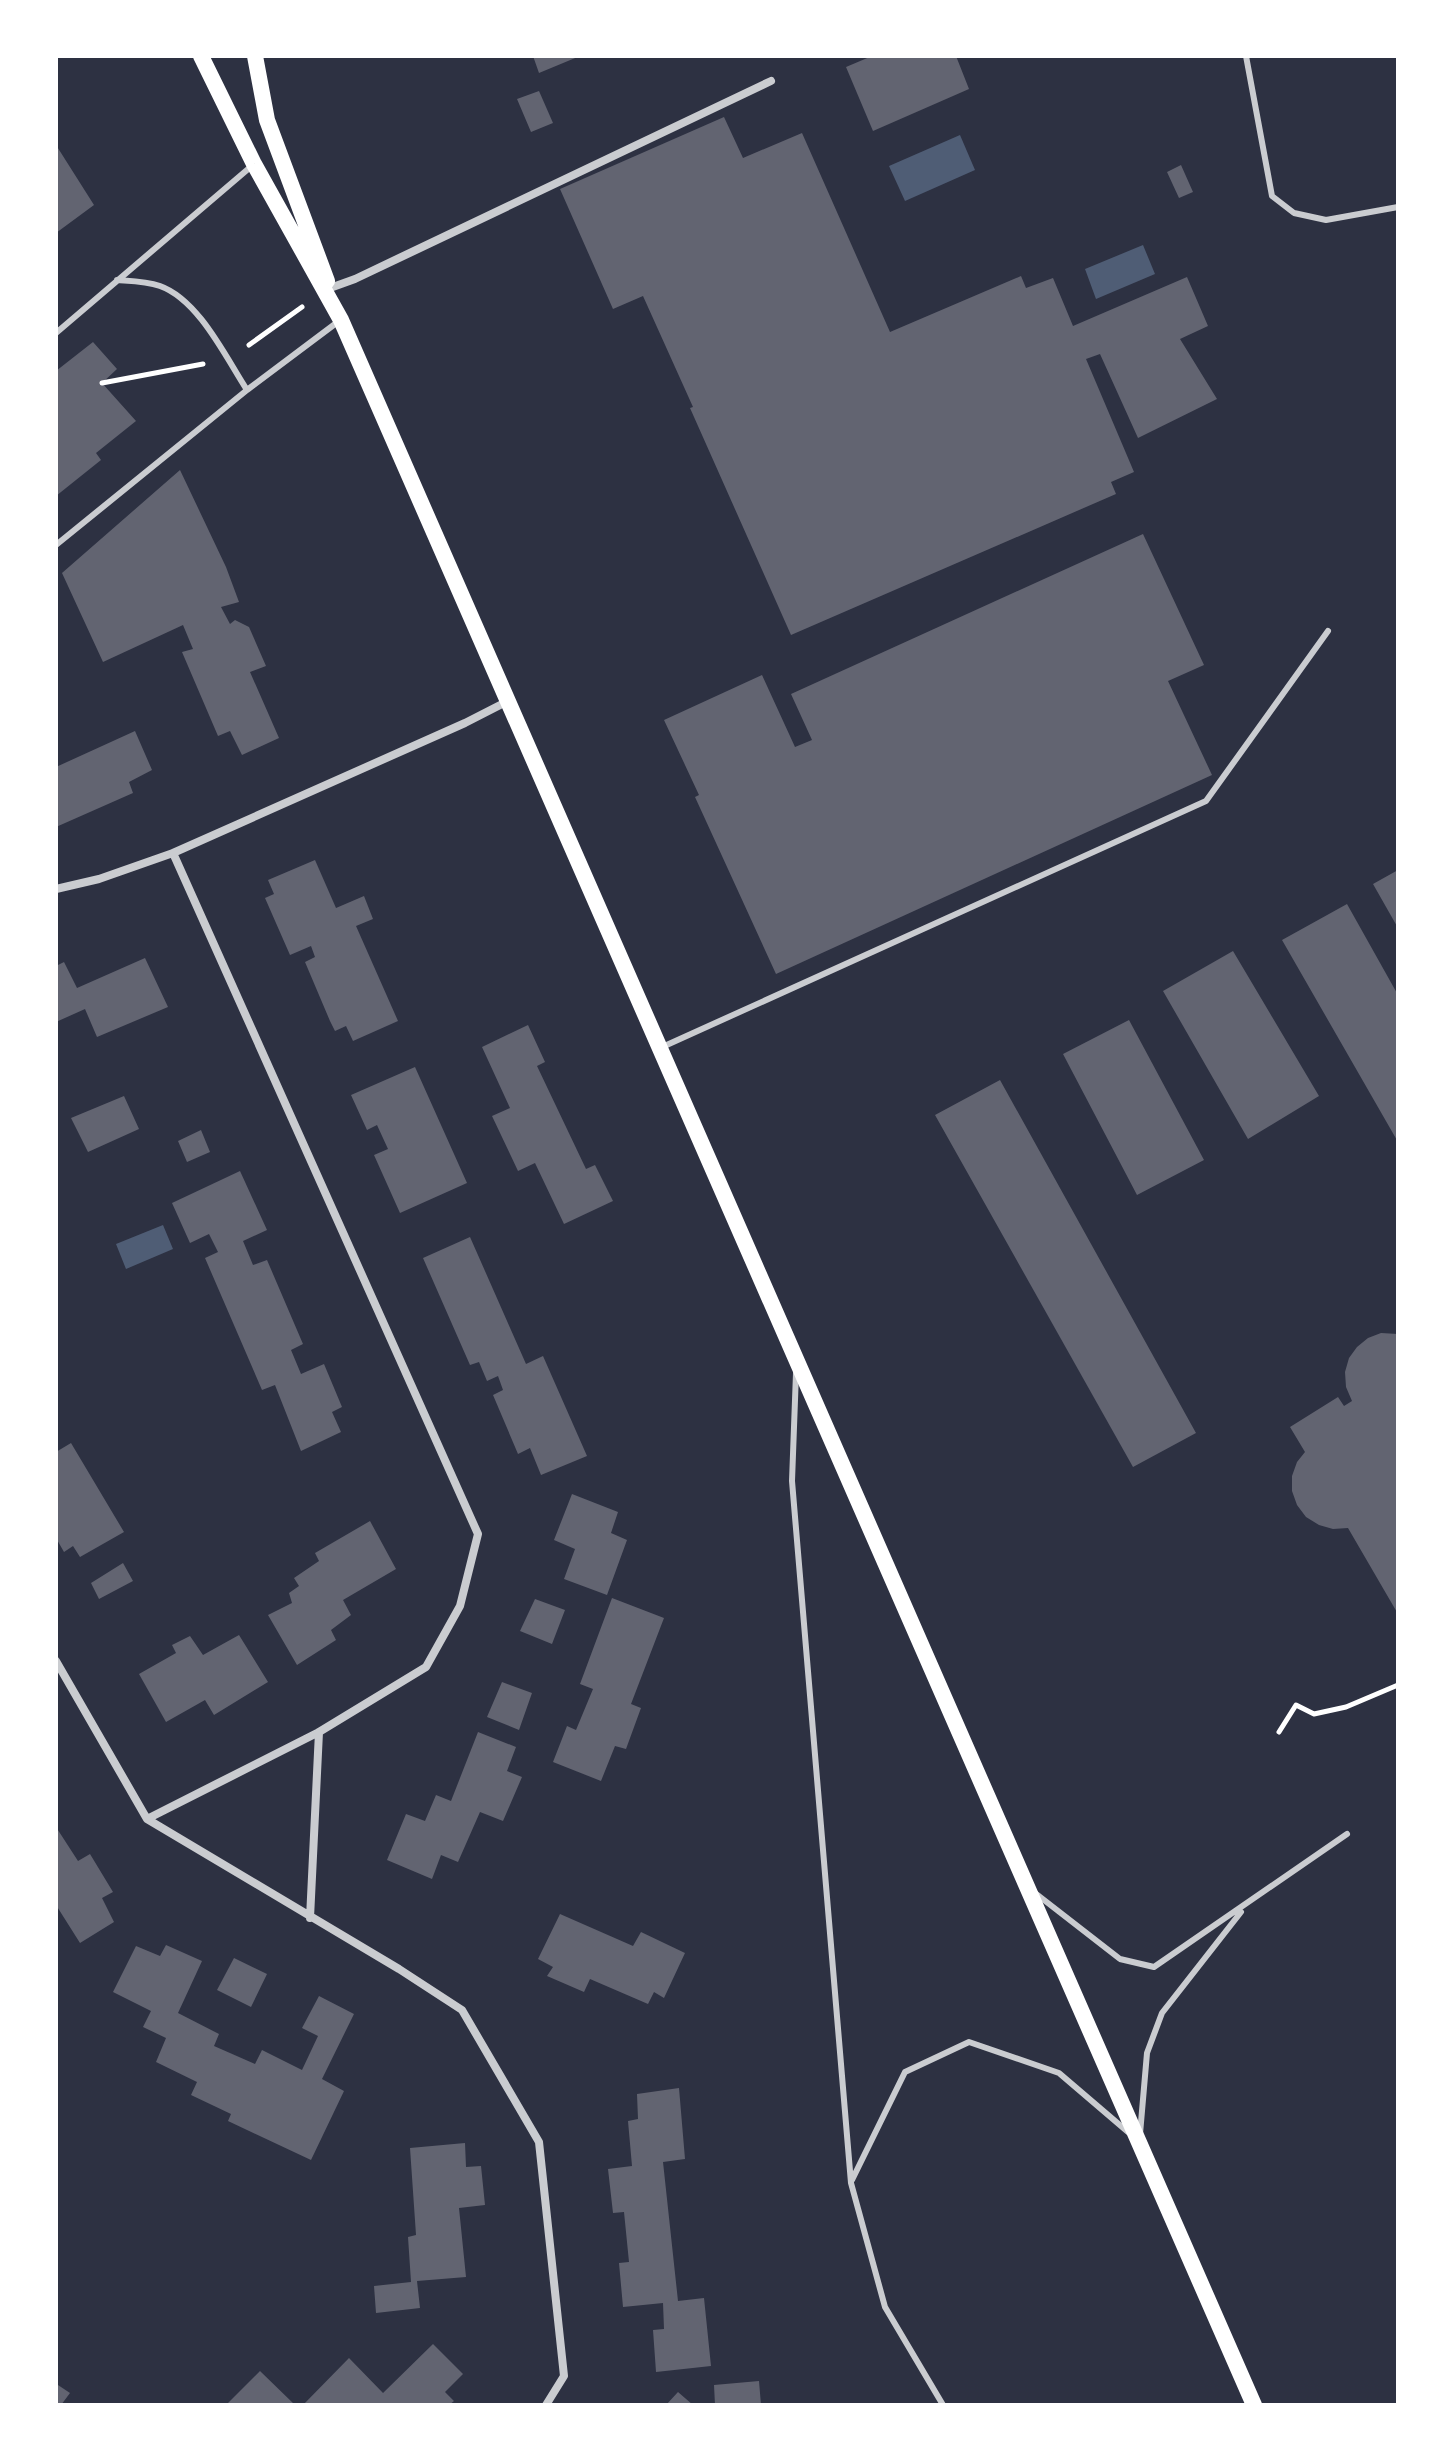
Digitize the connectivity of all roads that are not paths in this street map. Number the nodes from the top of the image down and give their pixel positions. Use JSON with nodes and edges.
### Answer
{"nodes":[{"id":1,"x":201,"y":56,"type":"edge"},
{"id":2,"x":255,"y":56,"type":"edge"},
{"id":3,"x":1246,"y":56,"type":"edge"},
{"id":4,"x":771,"y":81,"type":"dead end"},
{"id":5,"x":254,"y":164,"type":"junction"},
{"id":6,"x":1398,"y":207,"type":"edge"},
{"id":7,"x":117,"y":280,"type":"junction"},
{"id":8,"x":330,"y":288,"type":"junction"},
{"id":9,"x":341,"y":320,"type":"junction"},
{"id":10,"x":56,"y":333,"type":"edge"},
{"id":11,"x":247,"y":390,"type":"junction"},
{"id":12,"x":56,"y":545,"type":"edge"},
{"id":13,"x":1328,"y":631,"type":"dead end"},
{"id":14,"x":508,"y":701,"type":"junction"},
{"id":15,"x":173,"y":853,"type":"junction"},
{"id":16,"x":56,"y":889,"type":"edge"},
{"id":17,"x":660,"y":1048,"type":"junction"},
{"id":18,"x":796,"y":1357,"type":"junction"},
{"id":19,"x":56,"y":1661,"type":"edge"},
{"id":20,"x":319,"y":1732,"type":"junction"},
{"id":21,"x":147,"y":1819,"type":"junction"},
{"id":22,"x":1347,"y":1834,"type":"dead end"},
{"id":23,"x":1029,"y":1888,"type":"junction"},
{"id":24,"x":1246,"y":1905,"type":"junction"},
{"id":25,"x":310,"y":1918,"type":"junction"},
{"id":26,"x":1140,"y":2142,"type":"junction"},
{"id":27,"x":851,"y":2183,"type":"junction"},
{"id":28,"x":546,"y":2405,"type":"edge"},
{"id":29,"x":943,"y":2405,"type":"edge"},
{"id":30,"x":1254,"y":2405,"type":"edge"}],
"edges":[{"from":1,"to":5,"type":"main road"},
{"from":2,"to":8,"type":"main road"},
{"from":3,"to":6,"type":"lane"},
{"from":4,"to":8,"type":"street"},
{"from":5,"to":7,"type":"lane"},
{"from":5,"to":9,"type":"main road"},
{"from":7,"to":10,"type":"lane"},
{"from":7,"to":11,"type":"lane"},
{"from":8,"to":9,"type":"main road"},
{"from":9,"to":11,"type":"lane"},
{"from":9,"to":14,"type":"main road"},
{"from":11,"to":12,"type":"lane"},
{"from":13,"to":17,"type":"lane"},
{"from":14,"to":15,"type":"street"},
{"from":14,"to":17,"type":"main road"},
{"from":15,"to":16,"type":"street"},
{"from":15,"to":20,"type":"street"},
{"from":17,"to":18,"type":"main road"},
{"from":18,"to":23,"type":"main road"},
{"from":18,"to":27,"type":"lane"},
{"from":19,"to":21,"type":"street"},
{"from":20,"to":21,"type":"street"},
{"from":20,"to":25,"type":"street"},
{"from":21,"to":25,"type":"street"},
{"from":22,"to":24,"type":"lane"},
{"from":23,"to":24,"type":"lane"},
{"from":23,"to":26,"type":"main road"},
{"from":24,"to":26,"type":"lane"},
{"from":25,"to":28,"type":"street"},
{"from":26,"to":27,"type":"lane"},
{"from":26,"to":30,"type":"main road"},
{"from":27,"to":29,"type":"lane"}]}
